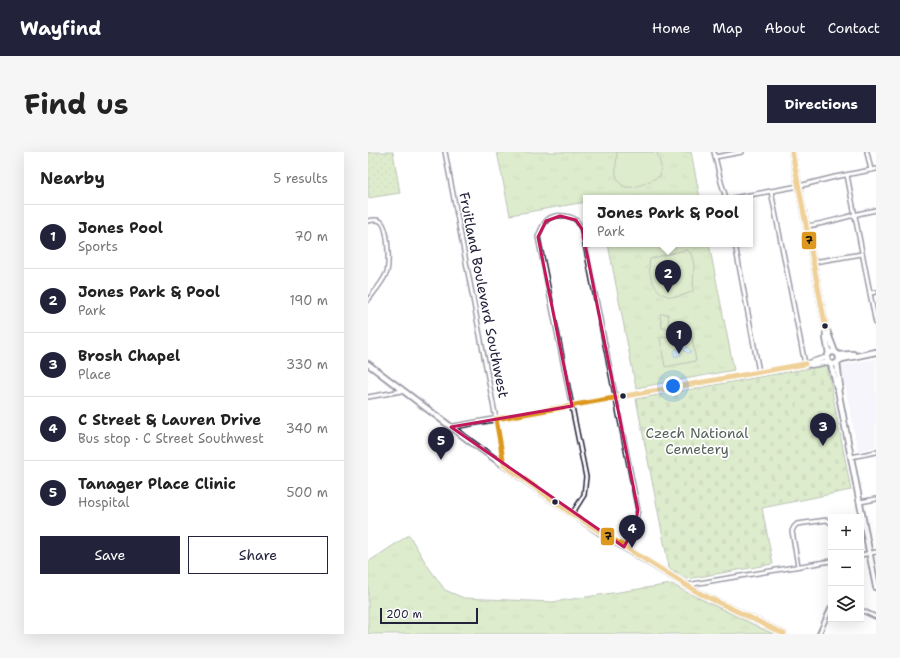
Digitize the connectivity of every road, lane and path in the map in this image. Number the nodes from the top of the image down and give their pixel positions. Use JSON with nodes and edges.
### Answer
{"nodes":[{"id":1,"x":445,"y":152,"type":"edge"},
{"id":2,"x":714,"y":152,"type":"edge"},
{"id":3,"x":742,"y":152,"type":"edge"},
{"id":4,"x":792,"y":152,"type":"edge"},
{"id":5,"x":867,"y":152,"type":"edge"},
{"id":6,"x":715,"y":157,"type":"junction"},
{"id":7,"x":876,"y":169,"type":"edge"},
{"id":8,"x":871,"y":170,"type":"junction"},
{"id":9,"x":846,"y":175,"type":"junction"},
{"id":10,"x":799,"y":186,"type":"junction"},
{"id":11,"x":771,"y":191,"type":"junction"},
{"id":12,"x":725,"y":195,"type":"edge"},
{"id":13,"x":749,"y":195,"type":"edge"},
{"id":14,"x":876,"y":210,"type":"edge"},
{"id":15,"x":854,"y":214,"type":"junction"},
{"id":16,"x":368,"y":221,"type":"edge"},
{"id":17,"x":807,"y":226,"type":"junction"},
{"id":18,"x":583,"y":234,"type":"edge"},
{"id":19,"x":586,"y":247,"type":"edge"},
{"id":20,"x":736,"y":247,"type":"edge"},
{"id":21,"x":862,"y":254,"type":"junction"},
{"id":22,"x":814,"y":262,"type":"junction"},
{"id":23,"x":876,"y":292,"type":"edge"},
{"id":24,"x":870,"y":293,"type":"junction"},
{"id":25,"x":368,"y":300,"type":"edge"},
{"id":26,"x":876,"y":324,"type":"edge"},
{"id":27,"x":826,"y":329,"type":"junction"},
{"id":28,"x":876,"y":351,"type":"edge"},
{"id":29,"x":836,"y":354,"type":"junction"},
{"id":30,"x":829,"y":359,"type":"junction"},
{"id":31,"x":838,"y":362,"type":"junction"},
{"id":32,"x":368,"y":364,"type":"edge"},
{"id":33,"x":805,"y":364,"type":"junction"},
{"id":34,"x":759,"y":372,"type":"junction"},
{"id":35,"x":402,"y":390,"type":"junction"},
{"id":36,"x":838,"y":390,"type":"junction"},
{"id":37,"x":368,"y":397,"type":"edge"},
{"id":38,"x":616,"y":398,"type":"junction"},
{"id":39,"x":572,"y":406,"type":"junction"},
{"id":40,"x":496,"y":419,"type":"junction"},
{"id":41,"x":451,"y":427,"type":"junction"},
{"id":42,"x":876,"y":452,"type":"edge"},
{"id":43,"x":851,"y":456,"type":"junction"},
{"id":44,"x":504,"y":465,"type":"junction"},
{"id":45,"x":876,"y":499,"type":"edge"},
{"id":46,"x":860,"y":502,"type":"junction"},
{"id":47,"x":572,"y":514,"type":"junction"},
{"id":48,"x":828,"y":521,"type":"edge"},
{"id":49,"x":624,"y":547,"type":"junction"},
{"id":50,"x":876,"y":552,"type":"edge"},
{"id":51,"x":870,"y":553,"type":"junction"},
{"id":52,"x":864,"y":554,"type":"edge"},
{"id":53,"x":828,"y":561,"type":"edge"},
{"id":54,"x":798,"y":566,"type":"junction"},
{"id":55,"x":686,"y":585,"type":"junction"},
{"id":56,"x":876,"y":587,"type":"edge"},
{"id":57,"x":864,"y":611,"type":"edge"},
{"id":58,"x":828,"y":614,"type":"edge"},
{"id":59,"x":876,"y":617,"type":"edge"},
{"id":60,"x":784,"y":634,"type":"edge"},
{"id":61,"x":818,"y":634,"type":"edge"}],
"edges":[{"from":1,"to":40,"type":"street","name":"Fruitland Boulevard Southwest"},
{"from":2,"to":6,"type":"street"},
{"from":3,"to":6,"type":"street"},
{"from":4,"to":10,"type":"main road"},
{"from":5,"to":8,"type":"street"},
{"from":6,"to":12,"type":"street"},
{"from":7,"to":8,"type":"street"},
{"from":8,"to":9,"type":"street"},
{"from":9,"to":10,"type":"street"},
{"from":9,"to":15,"type":"street"},
{"from":10,"to":11,"type":"street"},
{"from":10,"to":17,"type":"main road"},
{"from":11,"to":13,"type":"street"},
{"from":11,"to":33,"type":"street"},
{"from":14,"to":15,"type":"street"},
{"from":15,"to":17,"type":"street"},
{"from":15,"to":21,"type":"street"},
{"from":16,"to":25,"type":"street"},
{"from":17,"to":22,"type":"main road"},
{"from":18,"to":39,"type":"street"},
{"from":19,"to":38,"type":"street"},
{"from":20,"to":34,"type":"street"},
{"from":21,"to":22,"type":"street"},
{"from":21,"to":24,"type":"street"},
{"from":22,"to":27,"type":"main road"},
{"from":23,"to":24,"type":"street"},
{"from":24,"to":26,"type":"street"},
{"from":27,"to":29,"type":"main road"},
{"from":27,"to":30,"type":"main road"},
{"from":28,"to":29,"type":"main road"},
{"from":28,"to":31,"type":"main road"},
{"from":29,"to":30,"type":"main road"},
{"from":29,"to":31,"type":"main road"},
{"from":30,"to":31,"type":"main road"},
{"from":30,"to":33,"type":"street"},
{"from":30,"to":36,"type":"main road"},
{"from":31,"to":36,"type":"main road"},
{"from":32,"to":35,"type":"main road"},
{"from":33,"to":34,"type":"street"},
{"from":34,"to":38,"type":"street"},
{"from":35,"to":37,"type":"street"},
{"from":35,"to":41,"type":"main road"},
{"from":36,"to":43,"type":"main road"},
{"from":38,"to":39,"type":"street"},
{"from":38,"to":49,"type":"street"},
{"from":39,"to":40,"type":"street"},
{"from":39,"to":47,"type":"street"},
{"from":40,"to":41,"type":"street"},
{"from":40,"to":44,"type":"street","name":"Fruitland Boulevard Southwest"},
{"from":41,"to":44,"type":"main road"},
{"from":42,"to":43,"type":"street"},
{"from":43,"to":46,"type":"main road"},
{"from":44,"to":47,"type":"main road"},
{"from":45,"to":46,"type":"street"},
{"from":46,"to":51,"type":"main road"},
{"from":47,"to":49,"type":"main road"},
{"from":48,"to":54,"type":"street"},
{"from":49,"to":55,"type":"main road"},
{"from":50,"to":51,"type":"street"},
{"from":51,"to":52,"type":"street"},
{"from":51,"to":56,"type":"main road"},
{"from":53,"to":54,"type":"street"},
{"from":54,"to":55,"type":"street"},
{"from":55,"to":60,"type":"main road"},
{"from":57,"to":59,"type":"street"},
{"from":58,"to":61,"type":"street"}]}
